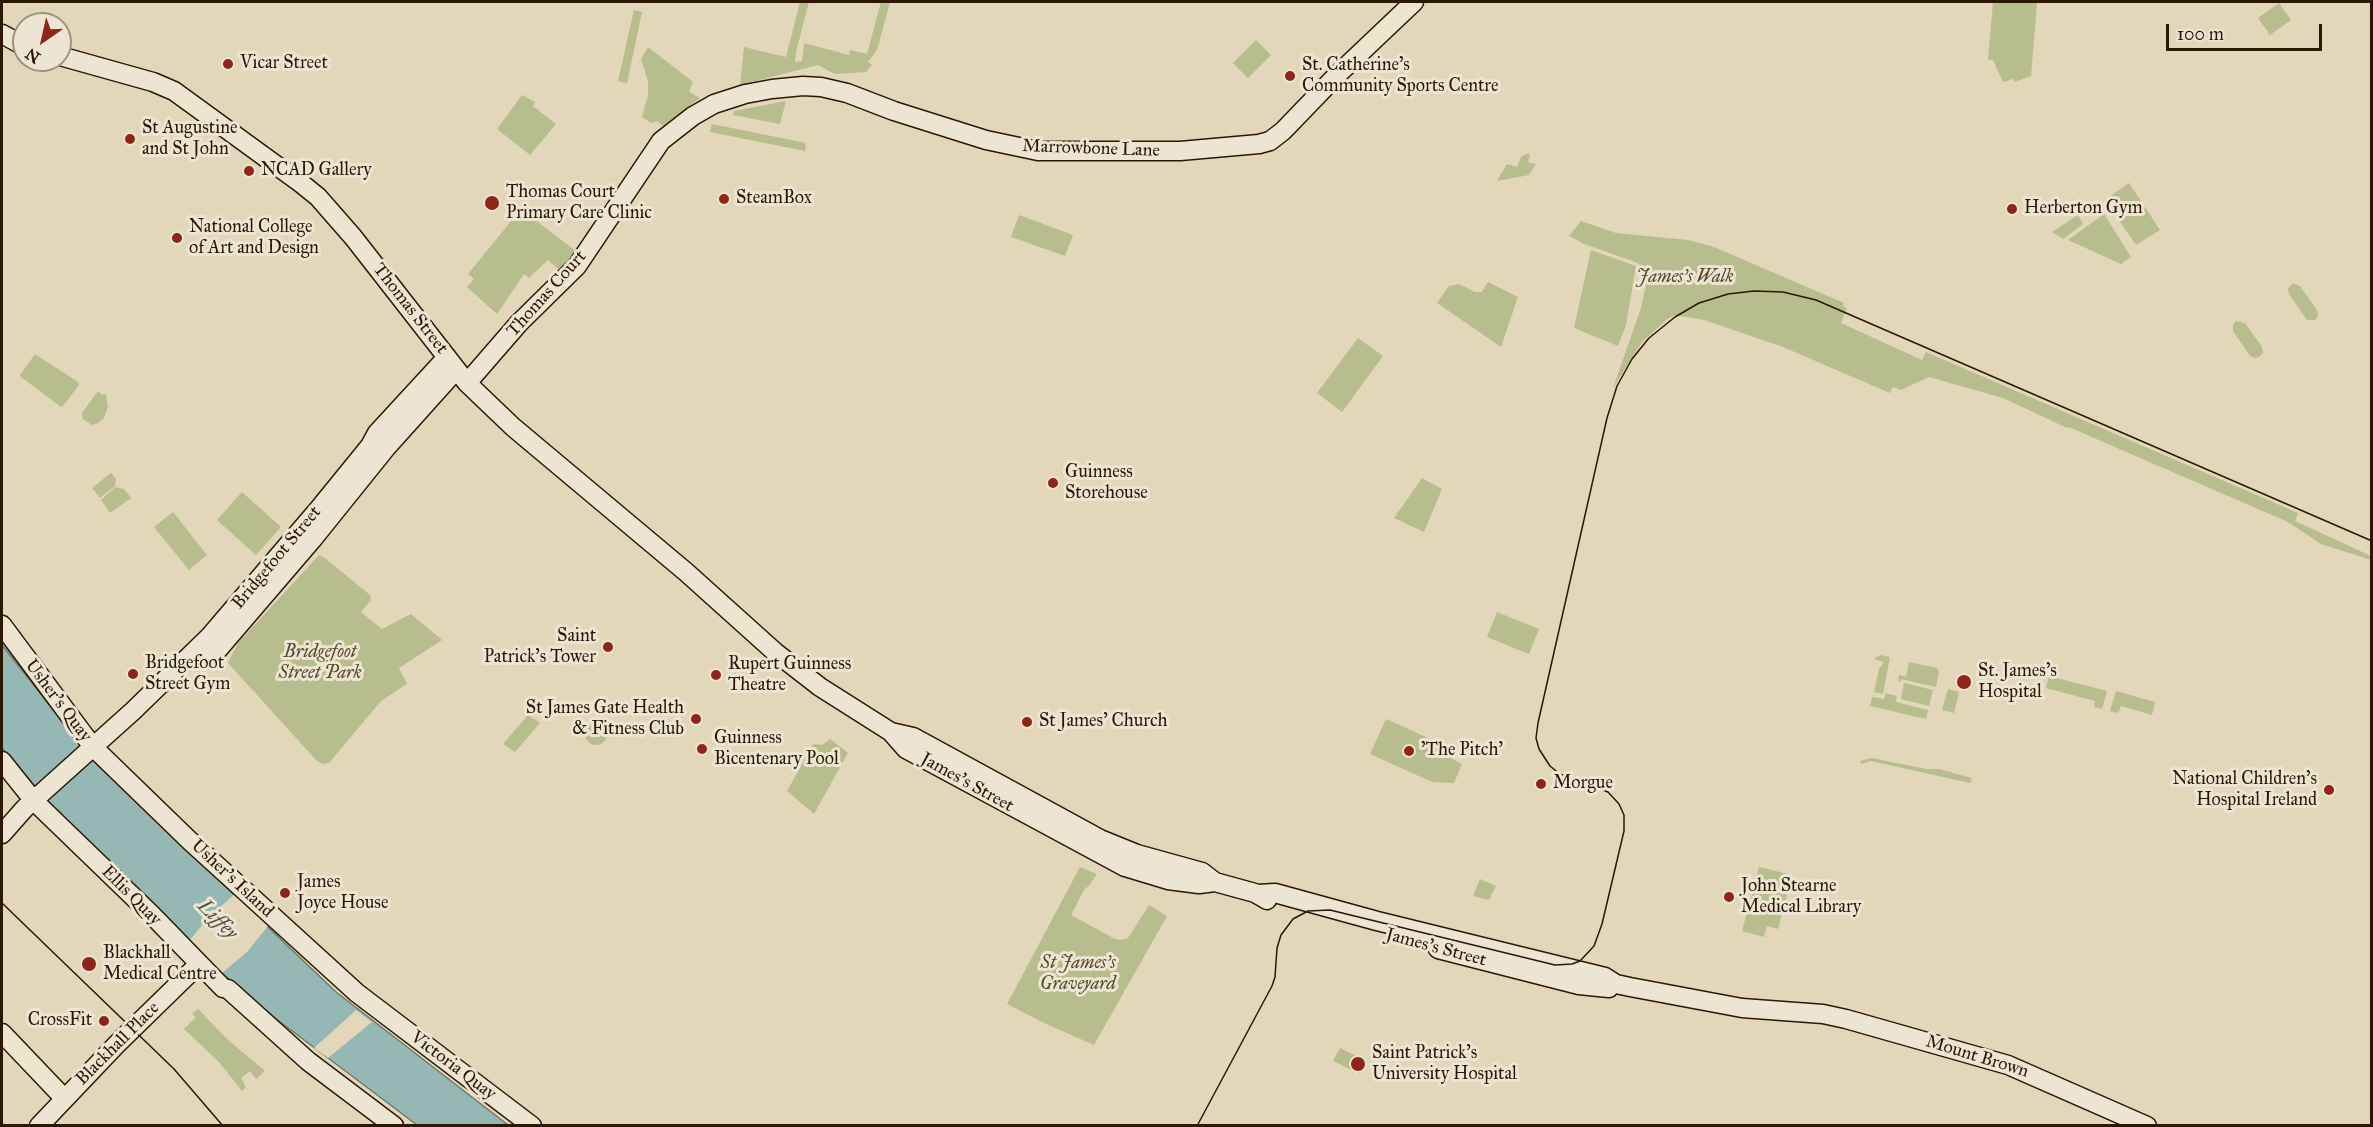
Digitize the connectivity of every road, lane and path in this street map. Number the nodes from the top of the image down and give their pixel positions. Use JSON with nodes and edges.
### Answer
{"nodes":[{"id":1,"x":1414,"y":2,"type":"edge"},
{"id":2,"x":72,"y":59,"type":"edge"},
{"id":3,"x":662,"y":141,"type":"joint"},
{"id":4,"x":457,"y":370,"type":"junction"},
{"id":5,"x":730,"y":612,"type":"joint"},
{"id":6,"x":2,"y":625,"type":"edge"},
{"id":7,"x":90,"y":750,"type":"junction"},
{"id":8,"x":2,"y":761,"type":"edge"},
{"id":9,"x":36,"y":799,"type":"junction"},
{"id":10,"x":2,"y":834,"type":"edge"},
{"id":11,"x":199,"y":964,"type":"junction"},
{"id":12,"x":374,"y":1007,"type":"joint"},
{"id":13,"x":1800,"y":1013,"type":"joint"},
{"id":14,"x":2,"y":1033,"type":"edge"},
{"id":15,"x":64,"y":1098,"type":"junction"},
{"id":16,"x":39,"y":1125,"type":"edge"},
{"id":17,"x":394,"y":1125,"type":"edge"},
{"id":18,"x":532,"y":1125,"type":"edge"},
{"id":19,"x":2147,"y":1125,"type":"edge"}],
"edges":[{"from":1,"to":3,"type":"main road","name":"Marrowbone Lane"},
{"from":2,"to":4,"type":"main road","name":"Thomas Street"},
{"from":3,"to":4,"type":"main road","name":"Thomas Court"},
{"from":4,"to":5,"type":"main road","name":"Thomas Street"},
{"from":4,"to":7,"type":"main road","name":"Bridgefoot Street"},
{"from":5,"to":13,"type":"main road","name":"James's Street"},
{"from":6,"to":7,"type":"main road","name":"Usher's Quay"},
{"from":7,"to":9,"type":"main road","name":"Bridgefoot Street"},
{"from":7,"to":12,"type":"main road","name":"Usher's Island"},
{"from":8,"to":9,"type":"main road","name":"Ellis Quay"},
{"from":9,"to":10,"type":"main road","name":"Bridgefoot Street"},
{"from":9,"to":11,"type":"main road","name":"Ellis Quay"},
{"from":11,"to":15,"type":"main road","name":"Blackhall Place"},
{"from":11,"to":17,"type":"main road","name":"Ellis Quay"},
{"from":12,"to":18,"type":"main road","name":"Victoria Quay"},
{"from":13,"to":19,"type":"main road","name":"Mount Brown"},
{"from":14,"to":15,"type":"main road"},
{"from":15,"to":16,"type":"main road","name":"Blackhall Place"}]}
